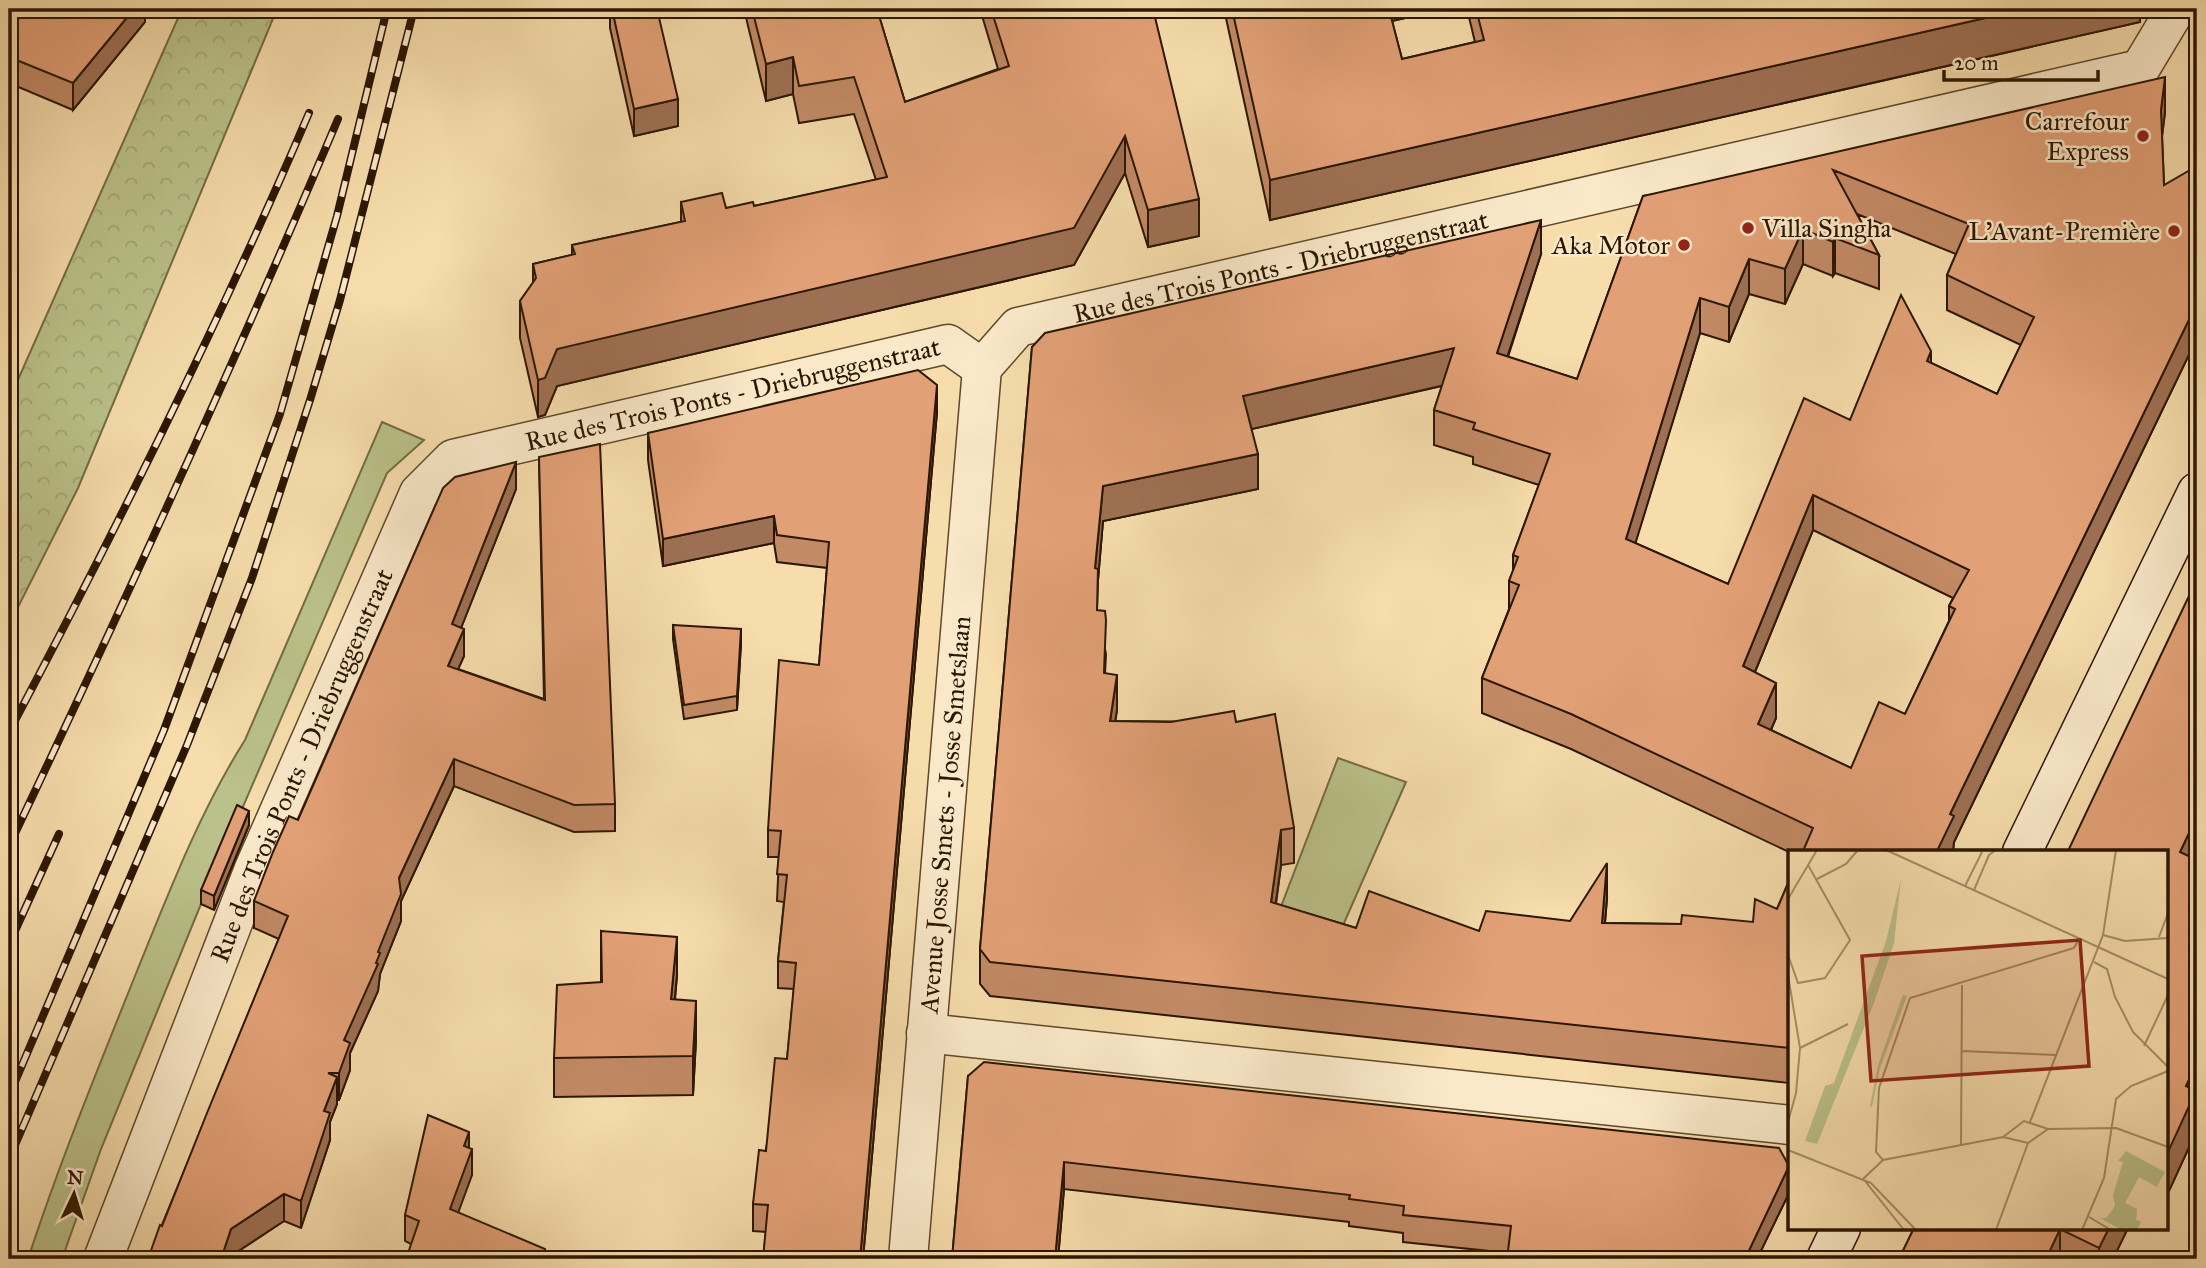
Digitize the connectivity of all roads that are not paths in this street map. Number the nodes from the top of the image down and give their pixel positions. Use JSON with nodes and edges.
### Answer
{"nodes":[{"id":1,"x":2176,"y":9,"type":"edge"},
{"id":2,"x":982,"y":369,"type":"junction"},
{"id":3,"x":2197,"y":492,"type":"edge"},
{"id":4,"x":2023,"y":850,"type":"edge"},
{"id":5,"x":926,"y":1033,"type":"junction"},
{"id":6,"x":1788,"y":1125,"type":"edge"},
{"id":7,"x":1840,"y":1230,"type":"edge"},
{"id":8,"x":103,"y":1259,"type":"edge"},
{"id":9,"x":908,"y":1259,"type":"edge"},
{"id":10,"x":1826,"y":1259,"type":"edge"}],
"edges":[{"from":1,"to":2,"type":"street","name":"Rue des Trois Ponts - Driebruggenstraat"},
{"from":2,"to":5,"type":"street","name":"Avenue Josse Smets - Josse Smetslaan"},
{"from":2,"to":8,"type":"street","name":"Rue des Trois Ponts - Driebruggenstraat"},
{"from":3,"to":4,"type":"street"},
{"from":5,"to":6,"type":"street"},
{"from":5,"to":9,"type":"street","name":"Avenue Josse Smets - Josse Smetslaan"},
{"from":7,"to":10,"type":"street"}]}
